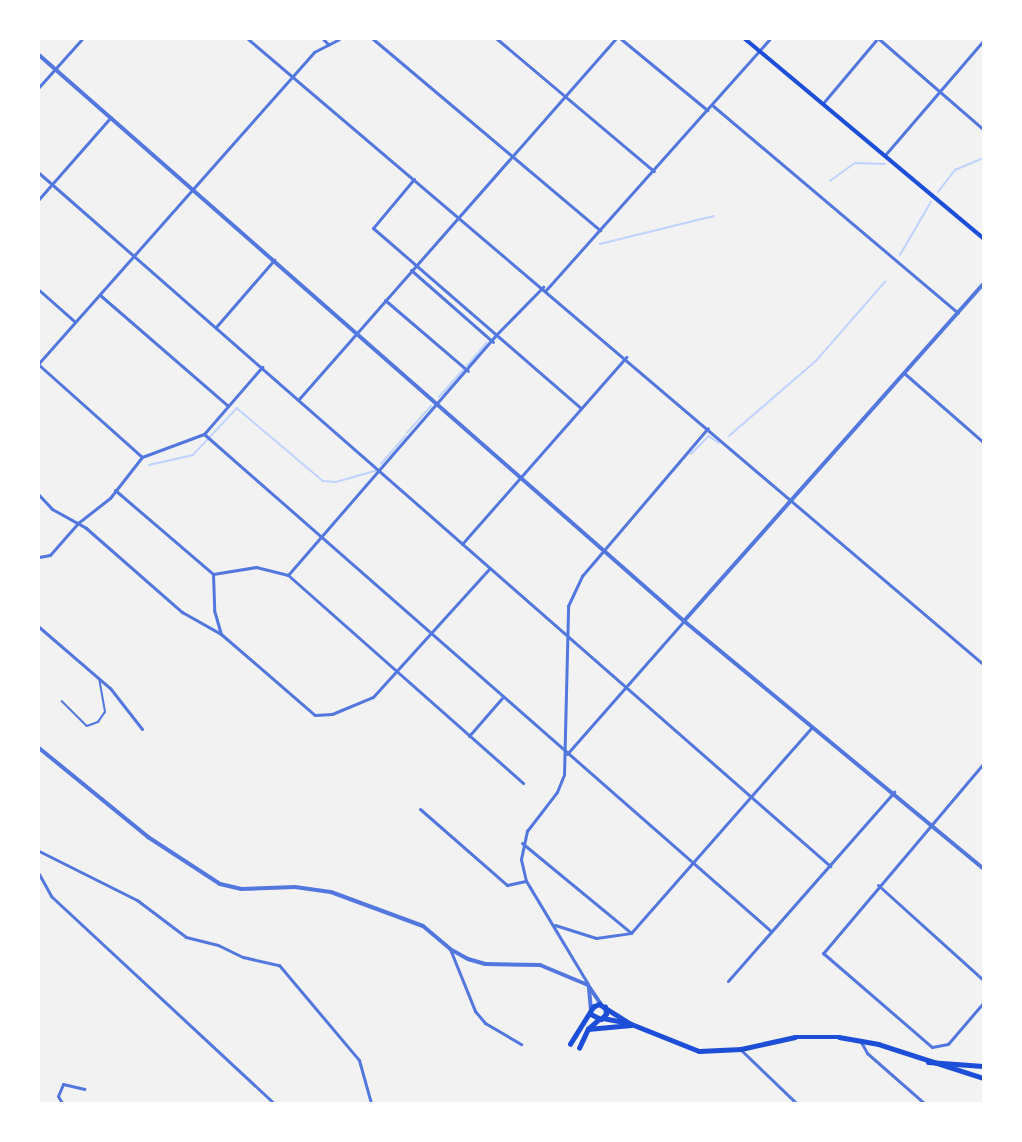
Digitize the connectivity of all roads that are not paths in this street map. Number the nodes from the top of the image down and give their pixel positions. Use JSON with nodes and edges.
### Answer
{"nodes":[{"id":1,"x":82,"y":39,"type":"edge"},
{"id":2,"x":248,"y":39,"type":"edge"},
{"id":3,"x":323,"y":39,"type":"edge"},
{"id":4,"x":339,"y":39,"type":"edge"},
{"id":5,"x":373,"y":39,"type":"edge"},
{"id":6,"x":496,"y":39,"type":"edge"},
{"id":7,"x":615,"y":39,"type":"edge"},
{"id":8,"x":621,"y":39,"type":"edge"},
{"id":9,"x":745,"y":39,"type":"edge"},
{"id":10,"x":770,"y":39,"type":"edge"},
{"id":11,"x":878,"y":39,"type":"edge"},
{"id":12,"x":983,"y":41,"type":"edge"},
{"id":13,"x":329,"y":45,"type":"junction"},
{"id":14,"x":760,"y":50,"type":"junction"},
{"id":15,"x":39,"y":54,"type":"edge"},
{"id":16,"x":55,"y":69,"type":"junction"},
{"id":17,"x":291,"y":77,"type":"junction"},
{"id":18,"x":39,"y":87,"type":"edge"},
{"id":19,"x":939,"y":91,"type":"junction"},
{"id":20,"x":564,"y":97,"type":"junction"},
{"id":21,"x":824,"y":102,"type":"junction"},
{"id":22,"x":712,"y":105,"type":"junction"},
{"id":23,"x":707,"y":110,"type":"junction"},
{"id":24,"x":111,"y":117,"type":"junction"},
{"id":25,"x":983,"y":129,"type":"edge"},
{"id":26,"x":885,"y":155,"type":"junction"},
{"id":27,"x":511,"y":156,"type":"junction"},
{"id":28,"x":654,"y":171,"type":"junction"},
{"id":29,"x":39,"y":172,"type":"edge"},
{"id":30,"x":414,"y":178,"type":"junction"},
{"id":31,"x":52,"y":184,"type":"junction"},
{"id":32,"x":192,"y":188,"type":"junction"},
{"id":33,"x":39,"y":199,"type":"edge"},
{"id":34,"x":458,"y":216,"type":"junction"},
{"id":35,"x":600,"y":230,"type":"junction"},
{"id":36,"x":983,"y":238,"type":"edge"},
{"id":37,"x":134,"y":255,"type":"junction"},
{"id":38,"x":273,"y":260,"type":"junction"},
{"id":39,"x":416,"y":264,"type":"junction"},
{"id":40,"x":411,"y":270,"type":"junction"},
{"id":41,"x":983,"y":284,"type":"edge"},
{"id":42,"x":545,"y":289,"type":"junction"},
{"id":43,"x":39,"y":290,"type":"edge"},
{"id":44,"x":99,"y":295,"type":"junction"},
{"id":45,"x":385,"y":300,"type":"junction"},
{"id":46,"x":958,"y":312,"type":"junction"},
{"id":47,"x":74,"y":321,"type":"junction"},
{"id":48,"x":216,"y":327,"type":"junction"},
{"id":49,"x":356,"y":333,"type":"junction"},
{"id":50,"x":500,"y":335,"type":"junction"},
{"id":51,"x":494,"y":342,"type":"junction"},
{"id":52,"x":626,"y":357,"type":"junction"},
{"id":53,"x":39,"y":364,"type":"edge"},
{"id":54,"x":262,"y":368,"type":"junction"},
{"id":55,"x":468,"y":370,"type":"junction"},
{"id":56,"x":903,"y":373,"type":"junction"},
{"id":57,"x":299,"y":399,"type":"junction"},
{"id":58,"x":439,"y":405,"type":"junction"},
{"id":59,"x":228,"y":406,"type":"junction"},
{"id":60,"x":581,"y":408,"type":"junction"},
{"id":61,"x":708,"y":428,"type":"junction"},
{"id":62,"x":204,"y":434,"type":"junction"},
{"id":63,"x":983,"y":442,"type":"edge"},
{"id":64,"x":142,"y":457,"type":"junction"},
{"id":65,"x":380,"y":472,"type":"junction"},
{"id":66,"x":521,"y":477,"type":"junction"},
{"id":67,"x":115,"y":490,"type":"junction"},
{"id":68,"x":39,"y":495,"type":"edge"},
{"id":69,"x":793,"y":499,"type":"junction"},
{"id":70,"x":78,"y":523,"type":"junction"},
{"id":71,"x":322,"y":538,"type":"junction"},
{"id":72,"x":462,"y":544,"type":"junction"},
{"id":73,"x":603,"y":549,"type":"junction"},
{"id":74,"x":39,"y":557,"type":"edge"},
{"id":75,"x":490,"y":567,"type":"junction"},
{"id":76,"x":213,"y":574,"type":"junction"},
{"id":77,"x":288,"y":575,"type":"junction"},
{"id":78,"x":684,"y":621,"type":"junction"},
{"id":79,"x":39,"y":627,"type":"edge"},
{"id":80,"x":221,"y":634,"type":"junction"},
{"id":81,"x":431,"y":634,"type":"junction"},
{"id":82,"x":566,"y":636,"type":"junction"},
{"id":83,"x":983,"y":664,"type":"edge"},
{"id":84,"x":397,"y":674,"type":"junction"},
{"id":85,"x":99,"y":679,"type":"junction"},
{"id":86,"x":626,"y":688,"type":"junction"},
{"id":87,"x":502,"y":698,"type":"junction"},
{"id":88,"x":62,"y":701,"type":"dead end"},
{"id":89,"x":813,"y":725,"type":"junction"},
{"id":90,"x":142,"y":729,"type":"dead end"},
{"id":91,"x":469,"y":736,"type":"junction"},
{"id":92,"x":39,"y":748,"type":"edge"},
{"id":93,"x":567,"y":754,"type":"junction"},
{"id":94,"x":983,"y":764,"type":"edge"},
{"id":95,"x":523,"y":783,"type":"dead end"},
{"id":96,"x":894,"y":792,"type":"junction"},
{"id":97,"x":751,"y":797,"type":"junction"},
{"id":98,"x":420,"y":809,"type":"dead end"},
{"id":99,"x":933,"y":823,"type":"junction"},
{"id":100,"x":522,"y":843,"type":"junction"},
{"id":101,"x":39,"y":851,"type":"edge"},
{"id":102,"x":694,"y":864,"type":"junction"},
{"id":103,"x":830,"y":866,"type":"junction"},
{"id":104,"x":983,"y":868,"type":"edge"},
{"id":105,"x":39,"y":874,"type":"edge"},
{"id":106,"x":526,"y":881,"type":"junction"},
{"id":107,"x":878,"y":885,"type":"junction"},
{"id":108,"x":554,"y":925,"type":"junction"},
{"id":109,"x":771,"y":932,"type":"junction"},
{"id":110,"x":631,"y":933,"type":"junction"},
{"id":111,"x":450,"y":949,"type":"junction"},
{"id":112,"x":983,"y":980,"type":"edge"},
{"id":113,"x":728,"y":981,"type":"dead end"},
{"id":114,"x":588,"y":985,"type":"junction"},
{"id":115,"x":983,"y":1004,"type":"edge"},
{"id":116,"x":603,"y":1006,"type":"junction"},
{"id":117,"x":591,"y":1011,"type":"junction"},
{"id":118,"x":601,"y":1019,"type":"junction"},
{"id":119,"x":632,"y":1024,"type":"junction"},
{"id":120,"x":588,"y":1029,"type":"junction"},
{"id":121,"x":860,"y":1040,"type":"junction"},
{"id":122,"x":521,"y":1044,"type":"dead end"},
{"id":123,"x":570,"y":1044,"type":"dead end"},
{"id":124,"x":579,"y":1048,"type":"dead end"},
{"id":125,"x":741,"y":1049,"type":"junction"},
{"id":126,"x":928,"y":1062,"type":"junction"},
{"id":127,"x":983,"y":1066,"type":"edge"},
{"id":128,"x":983,"y":1078,"type":"edge"},
{"id":129,"x":84,"y":1089,"type":"dead end"},
{"id":130,"x":62,"y":1103,"type":"edge"},
{"id":131,"x":274,"y":1103,"type":"edge"},
{"id":132,"x":371,"y":1103,"type":"edge"},
{"id":133,"x":796,"y":1103,"type":"edge"},
{"id":134,"x":924,"y":1103,"type":"edge"}],
"edges":[{"from":1,"to":16,"type":"street"},
{"from":2,"to":17,"type":"street"},
{"from":3,"to":13,"type":"street"},
{"from":4,"to":13,"type":"street"},
{"from":5,"to":27,"type":"street"},
{"from":6,"to":20,"type":"street"},
{"from":7,"to":20,"type":"street"},
{"from":8,"to":23,"type":"street"},
{"from":9,"to":14,"type":"main road"},
{"from":10,"to":14,"type":"street"},
{"from":11,"to":19,"type":"street"},
{"from":11,"to":21,"type":"street"},
{"from":12,"to":19,"type":"street"},
{"from":13,"to":17,"type":"street"},
{"from":14,"to":21,"type":"main road"},
{"from":14,"to":22,"type":"street"},
{"from":15,"to":16,"type":"street"},
{"from":16,"to":18,"type":"street"},
{"from":16,"to":24,"type":"street"},
{"from":17,"to":30,"type":"street"},
{"from":17,"to":32,"type":"street"},
{"from":19,"to":25,"type":"street"},
{"from":19,"to":26,"type":"street"},
{"from":20,"to":27,"type":"street"},
{"from":20,"to":28,"type":"street"},
{"from":21,"to":26,"type":"main road"},
{"from":22,"to":23,"type":"street"},
{"from":22,"to":46,"type":"street"},
{"from":23,"to":28,"type":"street"},
{"from":24,"to":31,"type":"street"},
{"from":24,"to":32,"type":"street"},
{"from":26,"to":36,"type":"main road"},
{"from":27,"to":34,"type":"street"},
{"from":27,"to":35,"type":"street"},
{"from":28,"to":35,"type":"street"},
{"from":29,"to":31,"type":"street"},
{"from":30,"to":34,"type":"street"},
{"from":30,"to":39,"type":"street"},
{"from":31,"to":33,"type":"street"},
{"from":31,"to":37,"type":"street"},
{"from":32,"to":37,"type":"street"},
{"from":32,"to":38,"type":"street"},
{"from":34,"to":39,"type":"street"},
{"from":34,"to":42,"type":"street"},
{"from":35,"to":42,"type":"street"},
{"from":37,"to":44,"type":"street"},
{"from":37,"to":48,"type":"street"},
{"from":38,"to":48,"type":"street"},
{"from":38,"to":49,"type":"street"},
{"from":39,"to":40,"type":"street"},
{"from":39,"to":50,"type":"street"},
{"from":40,"to":45,"type":"street"},
{"from":40,"to":51,"type":"street"},
{"from":41,"to":46,"type":"street"},
{"from":42,"to":50,"type":"street"},
{"from":42,"to":52,"type":"street"},
{"from":43,"to":47,"type":"street"},
{"from":44,"to":47,"type":"street"},
{"from":44,"to":59,"type":"street"},
{"from":45,"to":49,"type":"street"},
{"from":45,"to":55,"type":"street"},
{"from":46,"to":56,"type":"street"},
{"from":47,"to":53,"type":"street"},
{"from":48,"to":54,"type":"street"},
{"from":49,"to":57,"type":"street"},
{"from":49,"to":58,"type":"street"},
{"from":50,"to":51,"type":"street"},
{"from":50,"to":60,"type":"street"},
{"from":51,"to":55,"type":"street"},
{"from":52,"to":60,"type":"street"},
{"from":52,"to":61,"type":"street"},
{"from":53,"to":64,"type":"street"},
{"from":54,"to":57,"type":"street"},
{"from":54,"to":59,"type":"street"},
{"from":55,"to":58,"type":"street"},
{"from":56,"to":63,"type":"street"},
{"from":56,"to":69,"type":"street"},
{"from":57,"to":65,"type":"street"},
{"from":58,"to":65,"type":"street"},
{"from":58,"to":66,"type":"street"},
{"from":59,"to":62,"type":"street"},
{"from":60,"to":66,"type":"street"},
{"from":61,"to":69,"type":"street"},
{"from":61,"to":73,"type":"street"},
{"from":62,"to":64,"type":"street"},
{"from":62,"to":71,"type":"street"},
{"from":64,"to":67,"type":"street"},
{"from":65,"to":71,"type":"street"},
{"from":65,"to":72,"type":"street"},
{"from":66,"to":72,"type":"street"},
{"from":66,"to":73,"type":"street"},
{"from":67,"to":70,"type":"street"},
{"from":67,"to":76,"type":"street"},
{"from":68,"to":70,"type":"street"},
{"from":69,"to":78,"type":"street"},
{"from":69,"to":83,"type":"street"},
{"from":70,"to":74,"type":"street"},
{"from":70,"to":80,"type":"street"},
{"from":71,"to":77,"type":"street"},
{"from":71,"to":81,"type":"street"},
{"from":72,"to":75,"type":"street"},
{"from":73,"to":78,"type":"street"},
{"from":73,"to":82,"type":"street"},
{"from":75,"to":81,"type":"street"},
{"from":75,"to":82,"type":"street"},
{"from":76,"to":77,"type":"street"},
{"from":76,"to":80,"type":"street"},
{"from":77,"to":84,"type":"street"},
{"from":78,"to":86,"type":"street"},
{"from":78,"to":89,"type":"street"},
{"from":79,"to":85,"type":"street"},
{"from":80,"to":84,"type":"street"},
{"from":81,"to":84,"type":"street"},
{"from":81,"to":87,"type":"street"},
{"from":82,"to":86,"type":"street"},
{"from":82,"to":93,"type":"street"},
{"from":84,"to":91,"type":"street"},
{"from":85,"to":88,"type":"lane"},
{"from":85,"to":90,"type":"street"},
{"from":86,"to":93,"type":"street"},
{"from":86,"to":97,"type":"street"},
{"from":87,"to":91,"type":"street"},
{"from":87,"to":93,"type":"street"},
{"from":89,"to":96,"type":"street"},
{"from":89,"to":97,"type":"street"},
{"from":91,"to":95,"type":"street"},
{"from":92,"to":111,"type":"street"},
{"from":93,"to":100,"type":"street"},
{"from":93,"to":102,"type":"street"},
{"from":94,"to":99,"type":"street"},
{"from":96,"to":99,"type":"street"},
{"from":96,"to":103,"type":"street"},
{"from":97,"to":102,"type":"street"},
{"from":97,"to":103,"type":"street"},
{"from":98,"to":106,"type":"street"},
{"from":99,"to":104,"type":"street"},
{"from":99,"to":107,"type":"street"},
{"from":100,"to":106,"type":"street"},
{"from":100,"to":110,"type":"street"},
{"from":101,"to":132,"type":"street"},
{"from":102,"to":109,"type":"street"},
{"from":102,"to":110,"type":"street"},
{"from":103,"to":109,"type":"street"},
{"from":105,"to":131,"type":"street"},
{"from":106,"to":108,"type":"street"},
{"from":107,"to":112,"type":"street"},
{"from":107,"to":115,"type":"street"},
{"from":108,"to":110,"type":"street"},
{"from":108,"to":114,"type":"street"},
{"from":109,"to":113,"type":"street"},
{"from":111,"to":114,"type":"street"},
{"from":111,"to":122,"type":"street"},
{"from":114,"to":116,"type":"street"},
{"from":114,"to":117,"type":"street"},
{"from":116,"to":117,"type":"main road"},
{"from":116,"to":118,"type":"main road"},
{"from":116,"to":119,"type":"main road"},
{"from":117,"to":118,"type":"main road"},
{"from":117,"to":123,"type":"main road"},
{"from":118,"to":119,"type":"main road"},
{"from":118,"to":120,"type":"main road"},
{"from":119,"to":120,"type":"main road"},
{"from":119,"to":125,"type":"main road"},
{"from":120,"to":124,"type":"main road"},
{"from":121,"to":125,"type":"main road"},
{"from":121,"to":126,"type":"main road"},
{"from":121,"to":134,"type":"street"},
{"from":125,"to":133,"type":"street"},
{"from":126,"to":127,"type":"highway"},
{"from":126,"to":128,"type":"main road"},
{"from":129,"to":130,"type":"street"}]}
